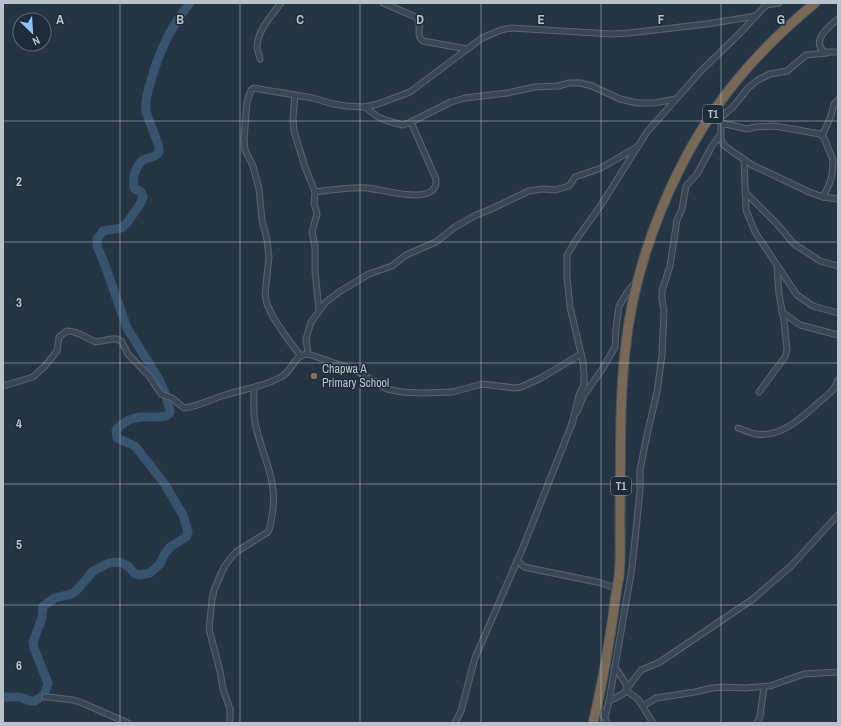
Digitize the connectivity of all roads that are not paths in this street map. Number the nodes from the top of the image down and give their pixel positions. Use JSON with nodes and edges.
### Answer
{"nodes":[{"id":1,"x":281,"y":3,"type":"edge"},
{"id":2,"x":383,"y":3,"type":"edge"},
{"id":3,"x":779,"y":3,"type":"edge"},
{"id":4,"x":815,"y":3,"type":"edge"},
{"id":5,"x":766,"y":4,"type":"edge"},
{"id":6,"x":756,"y":16,"type":"junction"},
{"id":7,"x":838,"y":19,"type":"edge"},
{"id":8,"x":466,"y":49,"type":"junction"},
{"id":9,"x":838,"y":52,"type":"edge"},
{"id":10,"x":827,"y":53,"type":"junction"},
{"id":11,"x":260,"y":60,"type":"dead end"},
{"id":12,"x":295,"y":95,"type":"junction"},
{"id":13,"x":676,"y":99,"type":"junction"},
{"id":14,"x":838,"y":100,"type":"edge"},
{"id":15,"x":365,"y":107,"type":"junction"},
{"id":16,"x":716,"y":110,"type":"junction"},
{"id":17,"x":721,"y":121,"type":"junction"},
{"id":18,"x":411,"y":122,"type":"junction"},
{"id":19,"x":720,"y":135,"type":"junction"},
{"id":20,"x":822,"y":136,"type":"junction"},
{"id":21,"x":639,"y":145,"type":"junction"},
{"id":22,"x":744,"y":160,"type":"junction"},
{"id":23,"x":315,"y":192,"type":"junction"},
{"id":24,"x":745,"y":192,"type":"junction"},
{"id":25,"x":823,"y":196,"type":"junction"},
{"id":26,"x":838,"y":199,"type":"edge"},
{"id":27,"x":777,"y":266,"type":"junction"},
{"id":28,"x":838,"y":266,"type":"edge"},
{"id":29,"x":638,"y":280,"type":"junction"},
{"id":30,"x":319,"y":310,"type":"junction"},
{"id":31,"x":782,"y":312,"type":"junction"},
{"id":32,"x":838,"y":313,"type":"edge"},
{"id":33,"x":838,"y":335,"type":"edge"},
{"id":34,"x":308,"y":354,"type":"junction"},
{"id":35,"x":581,"y":354,"type":"junction"},
{"id":36,"x":300,"y":355,"type":"junction"},
{"id":37,"x":838,"y":380,"type":"edge"},
{"id":38,"x":3,"y":386,"type":"edge"},
{"id":39,"x":254,"y":389,"type":"junction"},
{"id":40,"x":759,"y":392,"type":"dead end"},
{"id":41,"x":572,"y":424,"type":"junction"},
{"id":42,"x":738,"y":428,"type":"dead end"},
{"id":43,"x":838,"y":515,"type":"edge"},
{"id":44,"x":517,"y":560,"type":"junction"},
{"id":45,"x":617,"y":588,"type":"junction"},
{"id":46,"x":615,"y":667,"type":"junction"},
{"id":47,"x":838,"y":672,"type":"edge"},
{"id":48,"x":764,"y":687,"type":"junction"},
{"id":49,"x":628,"y":689,"type":"junction"},
{"id":50,"x":45,"y":697,"type":"dead end"},
{"id":51,"x":609,"y":701,"type":"junction"},
{"id":52,"x":598,"y":704,"type":"junction"},
{"id":53,"x":643,"y":706,"type":"junction"},
{"id":54,"x":605,"y":717,"type":"junction"},
{"id":55,"x":128,"y":723,"type":"edge"},
{"id":56,"x":230,"y":723,"type":"edge"},
{"id":57,"x":455,"y":723,"type":"edge"},
{"id":58,"x":593,"y":723,"type":"edge"},
{"id":59,"x":607,"y":723,"type":"edge"},
{"id":60,"x":653,"y":723,"type":"edge"},
{"id":61,"x":757,"y":723,"type":"edge"}],
"edges":[{"from":1,"to":11,"type":"street"},
{"from":2,"to":8,"type":"street"},
{"from":3,"to":5,"type":"street"},
{"from":4,"to":16,"type":"highway","number":"T1"},
{"from":5,"to":6,"type":"street"},
{"from":6,"to":8,"type":"street"},
{"from":6,"to":13,"type":"street"},
{"from":7,"to":10,"type":"street"},
{"from":8,"to":15,"type":"street"},
{"from":9,"to":10,"type":"street"},
{"from":10,"to":17,"type":"street"},
{"from":12,"to":15,"type":"street"},
{"from":12,"to":23,"type":"street"},
{"from":12,"to":36,"type":"street"},
{"from":13,"to":18,"type":"street"},
{"from":13,"to":21,"type":"street"},
{"from":14,"to":20,"type":"street"},
{"from":15,"to":18,"type":"street"},
{"from":16,"to":17,"type":"street"},
{"from":16,"to":29,"type":"highway","number":"T1"},
{"from":17,"to":19,"type":"street"},
{"from":17,"to":20,"type":"street"},
{"from":18,"to":23,"type":"street"},
{"from":19,"to":22,"type":"street"},
{"from":19,"to":46,"type":"street"},
{"from":20,"to":25,"type":"street"},
{"from":21,"to":30,"type":"street"},
{"from":21,"to":35,"type":"street"},
{"from":22,"to":24,"type":"street"},
{"from":22,"to":25,"type":"street"},
{"from":23,"to":30,"type":"street"},
{"from":24,"to":27,"type":"street"},
{"from":24,"to":28,"type":"street"},
{"from":25,"to":26,"type":"street"},
{"from":27,"to":31,"type":"street"},
{"from":27,"to":32,"type":"street"},
{"from":29,"to":41,"type":"street"},
{"from":29,"to":45,"type":"highway","number":"T1"},
{"from":30,"to":34,"type":"street"},
{"from":31,"to":33,"type":"street"},
{"from":31,"to":40,"type":"street"},
{"from":34,"to":35,"type":"street"},
{"from":34,"to":36,"type":"street"},
{"from":35,"to":41,"type":"street"},
{"from":36,"to":39,"type":"street"},
{"from":37,"to":42,"type":"street"},
{"from":38,"to":39,"type":"street"},
{"from":39,"to":56,"type":"street"},
{"from":41,"to":44,"type":"street"},
{"from":43,"to":49,"type":"street"},
{"from":44,"to":45,"type":"street"},
{"from":44,"to":57,"type":"street"},
{"from":45,"to":52,"type":"highway","number":"T1"},
{"from":46,"to":49,"type":"street"},
{"from":46,"to":51,"type":"street"},
{"from":47,"to":48,"type":"street"},
{"from":48,"to":53,"type":"street"},
{"from":48,"to":61,"type":"street"},
{"from":49,"to":51,"type":"street"},
{"from":49,"to":53,"type":"street"},
{"from":50,"to":55,"type":"street"},
{"from":51,"to":54,"type":"street"},
{"from":52,"to":54,"type":"street"},
{"from":52,"to":58,"type":"highway","number":"T1"},
{"from":53,"to":60,"type":"street"},
{"from":54,"to":59,"type":"street"}]}
